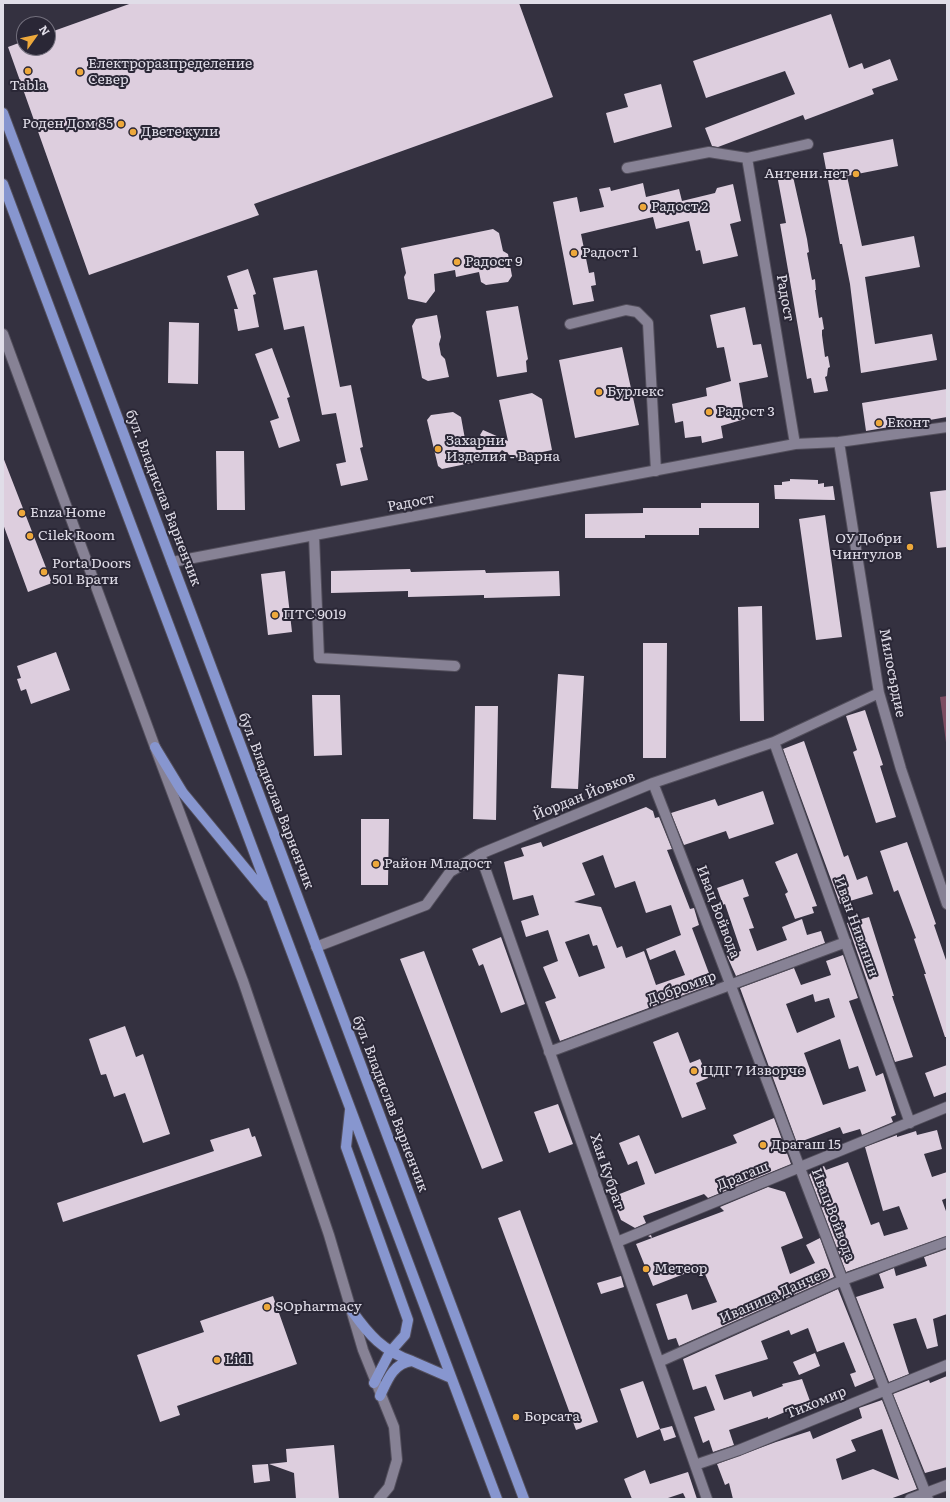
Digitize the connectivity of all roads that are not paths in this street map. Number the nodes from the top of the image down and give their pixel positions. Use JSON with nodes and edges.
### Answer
{"nodes":[{"id":1,"x":3,"y":113,"type":"edge"},
{"id":2,"x":808,"y":144,"type":"dead end"},
{"id":3,"x":747,"y":158,"type":"junction"},
{"id":4,"x":626,"y":168,"type":"dead end"},
{"id":5,"x":3,"y":184,"type":"edge"},
{"id":6,"x":570,"y":324,"type":"dead end"},
{"id":7,"x":3,"y":334,"type":"edge"},
{"id":8,"x":947,"y":427,"type":"edge"},
{"id":9,"x":839,"y":442,"type":"junction"},
{"id":10,"x":795,"y":444,"type":"junction"},
{"id":11,"x":656,"y":471,"type":"junction"},
{"id":12,"x":314,"y":536,"type":"junction"},
{"id":13,"x":172,"y":562,"type":"junction"},
{"id":14,"x":455,"y":666,"type":"dead end"},
{"id":15,"x":879,"y":693,"type":"junction"},
{"id":16,"x":774,"y":742,"type":"junction"},
{"id":17,"x":155,"y":747,"type":"junction"},
{"id":18,"x":653,"y":783,"type":"junction"},
{"id":19,"x":480,"y":854,"type":"junction"},
{"id":20,"x":272,"y":901,"type":"junction"},
{"id":21,"x":947,"y":904,"type":"edge"},
{"id":22,"x":846,"y":942,"type":"junction"},
{"id":23,"x":316,"y":947,"type":"junction"},
{"id":24,"x":732,"y":984,"type":"junction"},
{"id":25,"x":549,"y":1052,"type":"junction"},
{"id":26,"x":350,"y":1108,"type":"junction"},
{"id":27,"x":947,"y":1108,"type":"edge"},
{"id":28,"x":910,"y":1123,"type":"junction"},
{"id":29,"x":801,"y":1168,"type":"junction"},
{"id":30,"x":617,"y":1242,"type":"junction"},
{"id":31,"x":947,"y":1242,"type":"edge"},
{"id":32,"x":843,"y":1280,"type":"junction"},
{"id":33,"x":352,"y":1311,"type":"junction"},
{"id":34,"x":390,"y":1352,"type":"junction"},
{"id":35,"x":412,"y":1361,"type":"junction"},
{"id":36,"x":659,"y":1362,"type":"junction"},
{"id":37,"x":947,"y":1365,"type":"edge"},
{"id":38,"x":451,"y":1378,"type":"junction"},
{"id":39,"x":374,"y":1383,"type":"junction"},
{"id":40,"x":884,"y":1390,"type":"junction"},
{"id":41,"x":380,"y":1396,"type":"junction"},
{"id":42,"x":695,"y":1465,"type":"junction"},
{"id":43,"x":947,"y":1485,"type":"edge"},
{"id":44,"x":927,"y":1496,"type":"edge"},
{"id":45,"x":379,"y":1499,"type":"edge"},
{"id":46,"x":497,"y":1499,"type":"edge"},
{"id":47,"x":524,"y":1499,"type":"edge"},
{"id":48,"x":707,"y":1499,"type":"edge"},
{"id":49,"x":910,"y":1499,"type":"edge"}],
"edges":[{"from":1,"to":13,"type":"main road","name":"бул. Владислав Варненчик"},
{"from":2,"to":3,"type":"street"},
{"from":3,"to":4,"type":"street"},
{"from":3,"to":10,"type":"street","name":"Радост"},
{"from":5,"to":20,"type":"main road"},
{"from":6,"to":11,"type":"street"},
{"from":7,"to":17,"type":"street"},
{"from":8,"to":9,"type":"street","name":"Радост"},
{"from":9,"to":10,"type":"street","name":"Радост"},
{"from":9,"to":15,"type":"street","name":"Милосърдие"},
{"from":10,"to":11,"type":"street","name":"Радост"},
{"from":11,"to":12,"type":"street","name":"Радост"},
{"from":12,"to":13,"type":"street","name":"Радост"},
{"from":12,"to":14,"type":"street"},
{"from":13,"to":23,"type":"main road","name":"бул. Владислав Варненчик"},
{"from":15,"to":16,"type":"street","name":"Йордан Йовков"},
{"from":15,"to":21,"type":"street","name":"Милосърдие"},
{"from":16,"to":18,"type":"street","name":"Йордан Йовков"},
{"from":16,"to":22,"type":"street","name":"Иван Нивянин"},
{"from":17,"to":20,"type":"main road"},
{"from":17,"to":33,"type":"street"},
{"from":18,"to":19,"type":"street","name":"Йордан Йовков"},
{"from":18,"to":24,"type":"street","name":"Ивац Войвода"},
{"from":19,"to":23,"type":"street","name":"Йордан Йовков"},
{"from":19,"to":25,"type":"street","name":"Хан Кубрат"},
{"from":20,"to":26,"type":"main road"},
{"from":22,"to":24,"type":"street","name":"Добромир"},
{"from":22,"to":28,"type":"street","name":"Иван Нивянин"},
{"from":23,"to":47,"type":"main road","name":"бул. Владислав Варненчик"},
{"from":24,"to":25,"type":"street","name":"Добромир"},
{"from":24,"to":29,"type":"street","name":"Ивац Войвода"},
{"from":25,"to":30,"type":"street","name":"Хан Кубрат"},
{"from":26,"to":34,"type":"main road"},
{"from":26,"to":38,"type":"main road"},
{"from":27,"to":28,"type":"street","name":"Драгаш"},
{"from":28,"to":29,"type":"street","name":"Драгаш"},
{"from":29,"to":30,"type":"street","name":"Драгаш"},
{"from":29,"to":32,"type":"street","name":"Ивац Войвода"},
{"from":30,"to":36,"type":"street","name":"Хан Кубрат"},
{"from":31,"to":32,"type":"street","name":"Иваница Данчев"},
{"from":32,"to":36,"type":"street","name":"Иваница Данчев"},
{"from":32,"to":40,"type":"street","name":"Ивац Войвода"},
{"from":33,"to":34,"type":"main road"},
{"from":33,"to":39,"type":"street"},
{"from":34,"to":35,"type":"main road"},
{"from":34,"to":39,"type":"main road"},
{"from":35,"to":38,"type":"main road"},
{"from":35,"to":41,"type":"main road"},
{"from":36,"to":42,"type":"street","name":"Хан Кубрат"},
{"from":37,"to":40,"type":"street","name":"Тихомир"},
{"from":38,"to":46,"type":"main road"},
{"from":39,"to":41,"type":"street"},
{"from":40,"to":42,"type":"street","name":"Тихомир"},
{"from":40,"to":44,"type":"street","name":"Ивац Войвода"},
{"from":41,"to":45,"type":"street"},
{"from":42,"to":48,"type":"street","name":"Хан Кубрат"},
{"from":43,"to":44,"type":"street"},
{"from":44,"to":49,"type":"street"}]}
